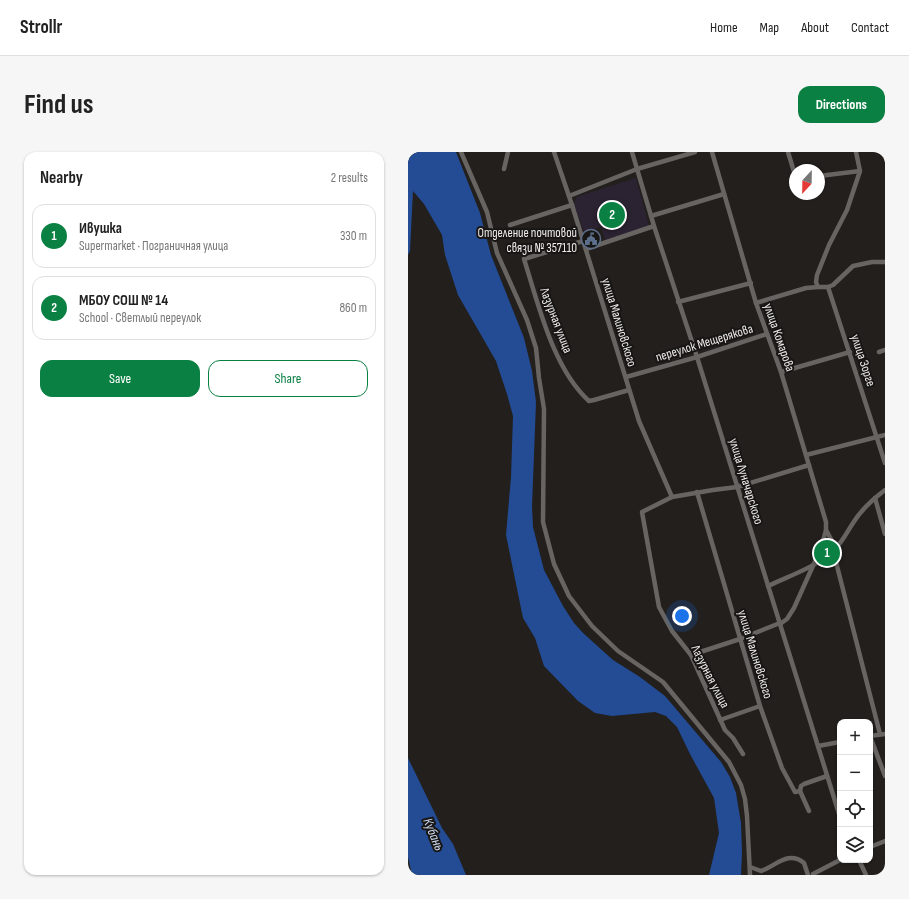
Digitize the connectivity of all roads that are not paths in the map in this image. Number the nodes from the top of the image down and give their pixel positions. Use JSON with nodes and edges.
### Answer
{"nodes":[{"id":1,"x":461,"y":152,"type":"edge"},
{"id":2,"x":508,"y":152,"type":"edge"},
{"id":3,"x":554,"y":152,"type":"edge"},
{"id":4,"x":632,"y":152,"type":"edge"},
{"id":5,"x":695,"y":152,"type":"edge"},
{"id":6,"x":712,"y":152,"type":"edge"},
{"id":7,"x":788,"y":152,"type":"edge"},
{"id":8,"x":856,"y":152,"type":"edge"},
{"id":9,"x":792,"y":164,"type":"edge"},
{"id":10,"x":504,"y":169,"type":"dead end"},
{"id":11,"x":637,"y":170,"type":"junction"},
{"id":12,"x":860,"y":171,"type":"junction"},
{"id":13,"x":825,"y":175,"type":"edge"},
{"id":14,"x":724,"y":194,"type":"junction"},
{"id":15,"x":569,"y":196,"type":"junction"},
{"id":16,"x":572,"y":205,"type":"junction"},
{"id":17,"x":651,"y":216,"type":"junction"},
{"id":18,"x":510,"y":224,"type":"dead end"},
{"id":19,"x":654,"y":226,"type":"junction"},
{"id":20,"x":583,"y":241,"type":"junction"},
{"id":21,"x":586,"y":249,"type":"junction"},
{"id":22,"x":885,"y":262,"type":"edge"},
{"id":23,"x":751,"y":283,"type":"junction"},
{"id":24,"x":818,"y":286,"type":"junction"},
{"id":25,"x":828,"y":287,"type":"junction"},
{"id":26,"x":678,"y":302,"type":"junction"},
{"id":27,"x":756,"y":303,"type":"junction"},
{"id":28,"x":767,"y":334,"type":"junction"},
{"id":29,"x":885,"y":350,"type":"edge"},
{"id":30,"x":850,"y":352,"type":"junction"},
{"id":31,"x":879,"y":352,"type":"dead end"},
{"id":32,"x":697,"y":357,"type":"junction"},
{"id":33,"x":781,"y":372,"type":"junction"},
{"id":34,"x":626,"y":377,"type":"junction"},
{"id":35,"x":629,"y":390,"type":"junction"},
{"id":36,"x":885,"y":435,"type":"edge"},
{"id":37,"x":877,"y":437,"type":"junction"},
{"id":38,"x":806,"y":455,"type":"junction"},
{"id":39,"x":885,"y":463,"type":"edge"},
{"id":40,"x":809,"y":465,"type":"junction"},
{"id":41,"x":737,"y":487,"type":"junction"},
{"id":42,"x":885,"y":490,"type":"edge"},
{"id":43,"x":697,"y":492,"type":"junction"},
{"id":44,"x":672,"y":497,"type":"junction"},
{"id":45,"x":875,"y":498,"type":"junction"},
{"id":46,"x":826,"y":530,"type":"junction"},
{"id":47,"x":885,"y":534,"type":"edge"},
{"id":48,"x":836,"y":548,"type":"junction"},
{"id":49,"x":812,"y":565,"type":"junction"},
{"id":50,"x":768,"y":586,"type":"junction"},
{"id":51,"x":780,"y":623,"type":"junction"},
{"id":52,"x":740,"y":639,"type":"junction"},
{"id":53,"x":691,"y":655,"type":"junction"},
{"id":54,"x":760,"y":706,"type":"junction"},
{"id":55,"x":720,"y":720,"type":"junction"},
{"id":56,"x":882,"y":734,"type":"edge"},
{"id":57,"x":837,"y":743,"type":"edge"},
{"id":58,"x":873,"y":744,"type":"edge"},
{"id":59,"x":818,"y":746,"type":"junction"},
{"id":60,"x":743,"y":754,"type":"dead end"},
{"id":61,"x":827,"y":776,"type":"junction"},
{"id":62,"x":885,"y":776,"type":"edge"},
{"id":63,"x":800,"y":791,"type":"junction"},
{"id":64,"x":837,"y":808,"type":"edge"},
{"id":65,"x":809,"y":811,"type":"dead end"},
{"id":66,"x":885,"y":841,"type":"edge"},
{"id":67,"x":873,"y":846,"type":"edge"},
{"id":68,"x":837,"y":861,"type":"edge"},
{"id":69,"x":860,"y":863,"type":"edge"},
{"id":70,"x":750,"y":867,"type":"junction"},
{"id":71,"x":811,"y":874,"type":"edge"},
{"id":72,"x":750,"y":875,"type":"edge"},
{"id":73,"x":866,"y":875,"type":"edge"}],
"edges":[{"from":1,"to":70,"type":"street"},
{"from":2,"to":10,"type":"street"},
{"from":3,"to":15,"type":"street","name":"улица Малиновского"},
{"from":4,"to":11,"type":"street","name":"улица Луначарского"},
{"from":5,"to":11,"type":"street"},
{"from":6,"to":14,"type":"street","name":"улица Комарова"},
{"from":7,"to":9,"type":"street"},
{"from":8,"to":12,"type":"street"},
{"from":11,"to":15,"type":"street"},
{"from":11,"to":17,"type":"street","name":"улица Луначарского"},
{"from":12,"to":13,"type":"street"},
{"from":12,"to":24,"type":"street"},
{"from":14,"to":17,"type":"street"},
{"from":14,"to":23,"type":"street","name":"улица Комарова"},
{"from":15,"to":16,"type":"street","name":"улица Малиновского"},
{"from":16,"to":18,"type":"street"},
{"from":16,"to":20,"type":"street","name":"улица Малиновского"},
{"from":17,"to":19,"type":"street","name":"улица Луначарского"},
{"from":19,"to":21,"type":"street"},
{"from":19,"to":26,"type":"street","name":"улица Луначарского"},
{"from":20,"to":21,"type":"street","name":"улица Малиновского"},
{"from":20,"to":35,"type":"street","name":"Лазурная улица"},
{"from":21,"to":34,"type":"street","name":"улица Малиновского"},
{"from":22,"to":25,"type":"street"},
{"from":23,"to":26,"type":"street"},
{"from":23,"to":27,"type":"street","name":"улица Комарова"},
{"from":24,"to":25,"type":"street"},
{"from":24,"to":27,"type":"street"},
{"from":25,"to":30,"type":"street","name":"улица Зорге"},
{"from":26,"to":32,"type":"street","name":"улица Луначарского"},
{"from":27,"to":28,"type":"street","name":"улица Комарова"},
{"from":28,"to":32,"type":"street","name":"переулок Мещерякова"},
{"from":28,"to":33,"type":"street","name":"улица Комарова"},
{"from":29,"to":31,"type":"street"},
{"from":30,"to":33,"type":"street"},
{"from":30,"to":37,"type":"street","name":"улица Зорге"},
{"from":32,"to":34,"type":"street","name":"переулок Мещерякова"},
{"from":32,"to":41,"type":"street","name":"улица Луначарского"},
{"from":33,"to":38,"type":"street","name":"улица Комарова"},
{"from":34,"to":35,"type":"street","name":"улица Малиновского"},
{"from":35,"to":44,"type":"street","name":"улица Малиновского"},
{"from":36,"to":37,"type":"street"},
{"from":37,"to":38,"type":"street"},
{"from":37,"to":39,"type":"street","name":"улица Зорге"},
{"from":38,"to":40,"type":"street","name":"улица Комарова"},
{"from":40,"to":41,"type":"street"},
{"from":40,"to":46,"type":"street","name":"улица Комарова"},
{"from":41,"to":43,"type":"street"},
{"from":41,"to":50,"type":"street","name":"улица Луначарского"},
{"from":42,"to":45,"type":"street"},
{"from":43,"to":44,"type":"street"},
{"from":43,"to":52,"type":"street","name":"улица Малиновского"},
{"from":44,"to":53,"type":"street","name":"Лазурная улица"},
{"from":45,"to":47,"type":"street"},
{"from":45,"to":48,"type":"street"},
{"from":46,"to":48,"type":"street","name":"улица Комарова"},
{"from":46,"to":49,"type":"street","name":"улица Комарова"},
{"from":48,"to":49,"type":"street"},
{"from":48,"to":56,"type":"street","name":"улица Комарова"},
{"from":49,"to":50,"type":"street"},
{"from":49,"to":51,"type":"street","name":"улица Комарова"},
{"from":50,"to":51,"type":"street","name":"улица Луначарского"},
{"from":51,"to":52,"type":"street"},
{"from":51,"to":59,"type":"street","name":"улица Луначарского"},
{"from":52,"to":53,"type":"street"},
{"from":52,"to":54,"type":"street","name":"улица Малиновского"},
{"from":53,"to":55,"type":"street","name":"Лазурная улица"},
{"from":54,"to":55,"type":"street"},
{"from":54,"to":63,"type":"street","name":"улица Малиновского"},
{"from":55,"to":60,"type":"street","name":"Лазурная улица"},
{"from":57,"to":59,"type":"street"},
{"from":58,"to":62,"type":"street"},
{"from":59,"to":61,"type":"street","name":"улица Луначарского"},
{"from":61,"to":63,"type":"street"},
{"from":61,"to":64,"type":"street","name":"улица Луначарского"},
{"from":63,"to":65,"type":"street","name":"улица Малиновского"},
{"from":66,"to":67,"type":"street"},
{"from":68,"to":71,"type":"street"},
{"from":69,"to":73,"type":"street"},
{"from":70,"to":71,"type":"street"},
{"from":70,"to":72,"type":"street"}]}
